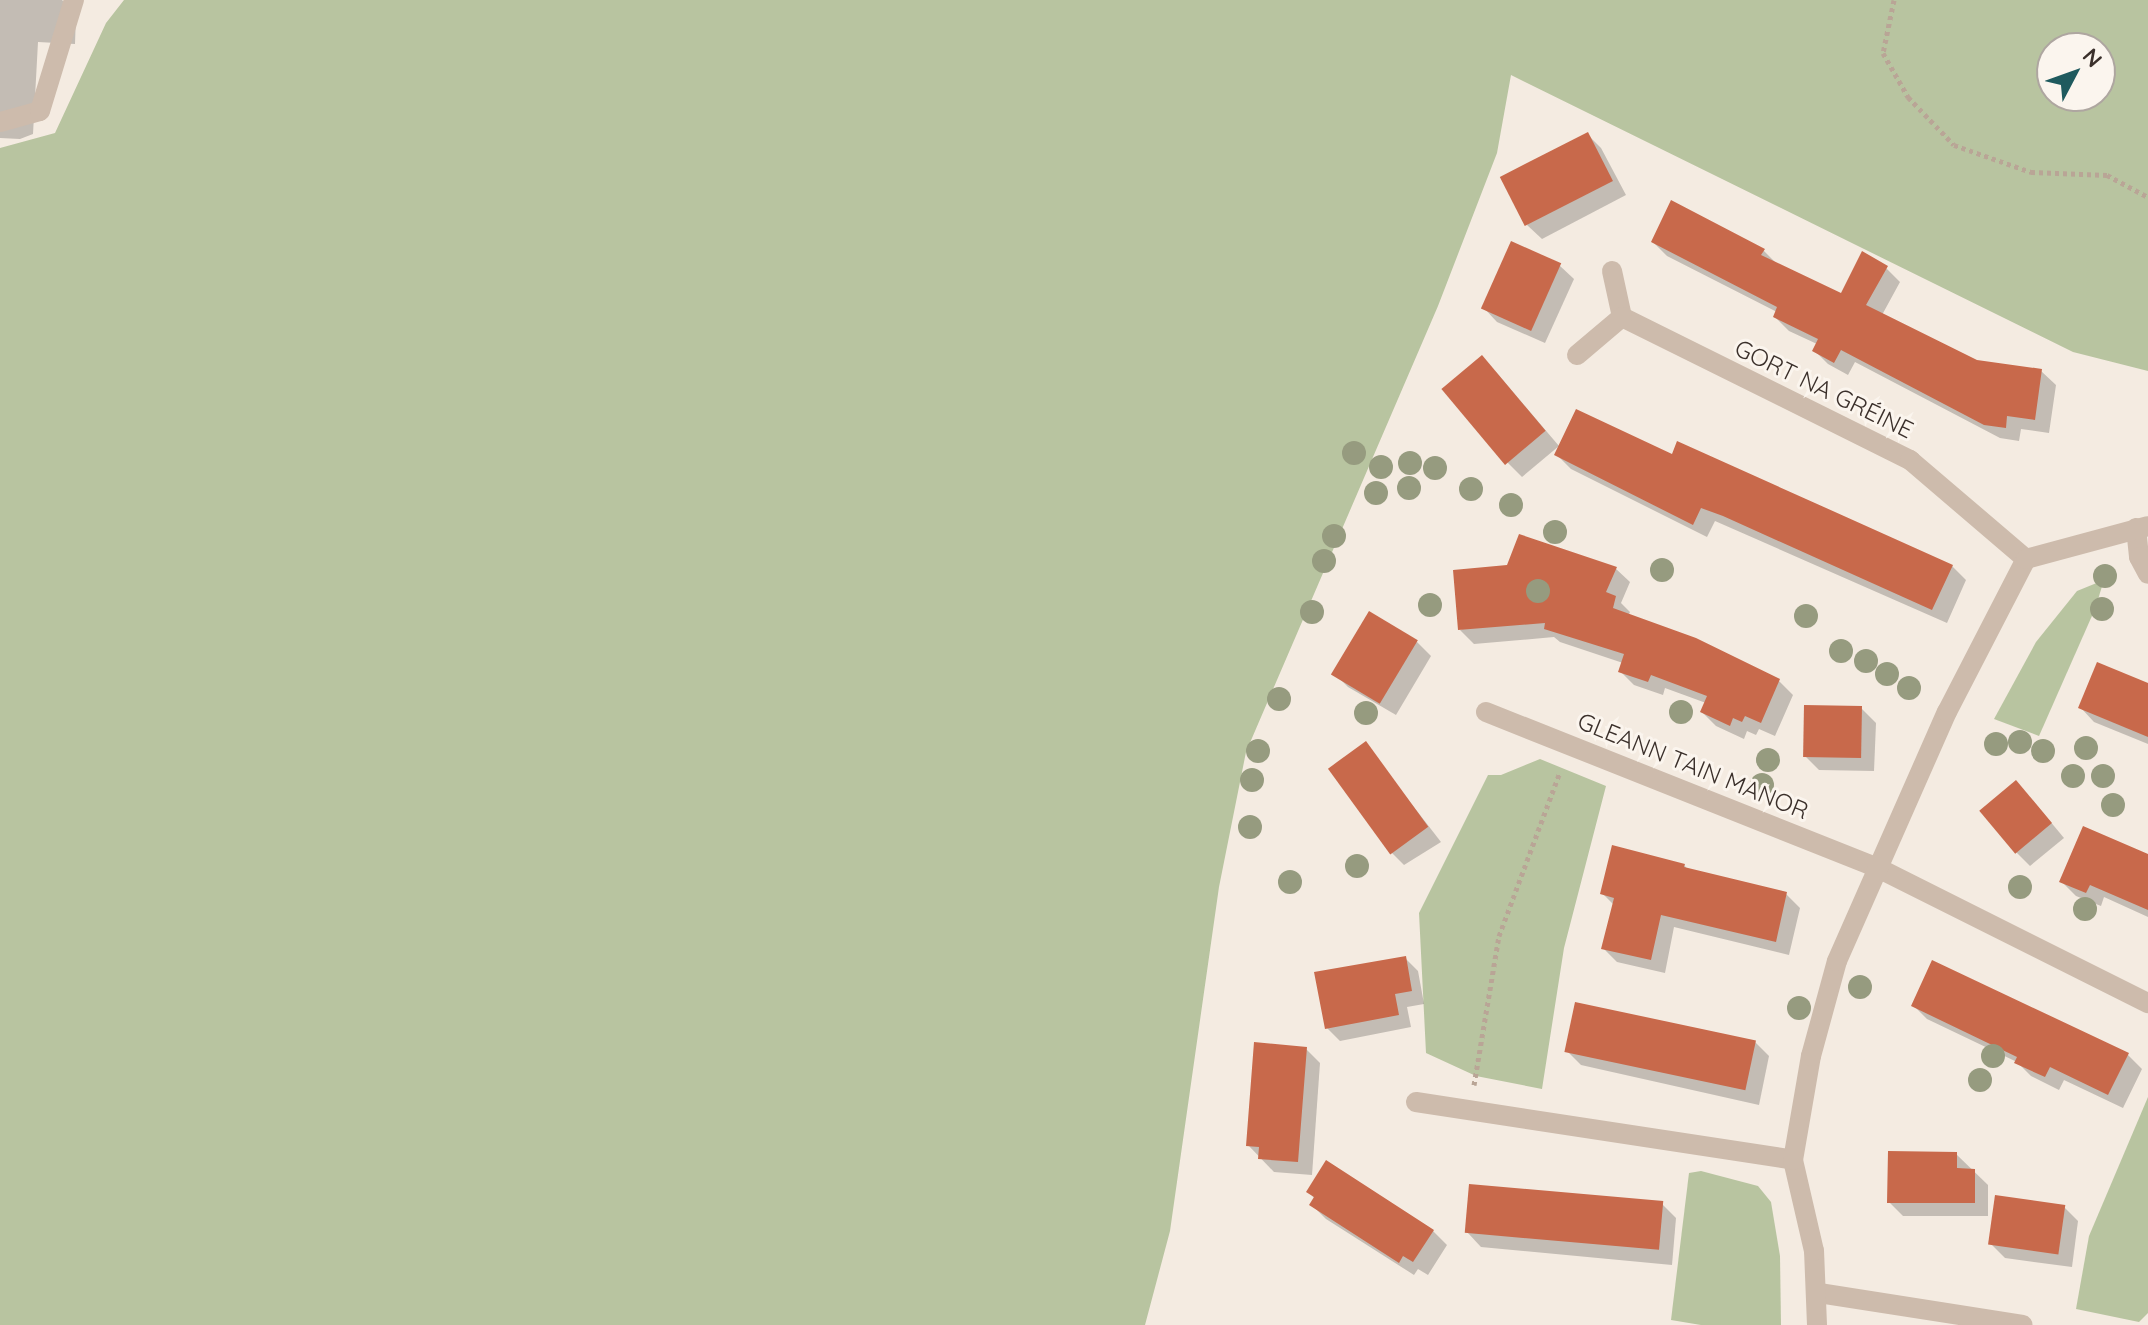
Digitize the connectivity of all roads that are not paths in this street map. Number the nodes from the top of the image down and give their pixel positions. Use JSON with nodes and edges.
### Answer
{"nodes":[{"id":1,"x":74,"y":0,"type":"edge"},
{"id":2,"x":0,"y":122,"type":"edge"},
{"id":3,"x":1612,"y":271,"type":"dead end"},
{"id":4,"x":1622,"y":317,"type":"junction"},
{"id":5,"x":1577,"y":355,"type":"dead end"},
{"id":6,"x":2142,"y":527,"type":"edge"},
{"id":7,"x":2026,"y":559,"type":"junction"},
{"id":8,"x":2148,"y":574,"type":"edge"},
{"id":9,"x":1486,"y":712,"type":"dead end"},
{"id":10,"x":1880,"y":869,"type":"junction"},
{"id":11,"x":2148,"y":1003,"type":"edge"},
{"id":12,"x":1416,"y":1102,"type":"dead end"},
{"id":13,"x":1793,"y":1160,"type":"junction"},
{"id":14,"x":1819,"y":1293,"type":"junction"},
{"id":15,"x":1817,"y":1325,"type":"edge"},
{"id":16,"x":2023,"y":1325,"type":"edge"}],
"edges":[{"from":1,"to":2,"type":"street"},
{"from":3,"to":4,"type":"street"},
{"from":4,"to":5,"type":"street"},
{"from":4,"to":7,"type":"street","name":"GORT NA GRÉINE"},
{"from":6,"to":7,"type":"street"},
{"from":6,"to":8,"type":"street"},
{"from":7,"to":10,"type":"street"},
{"from":9,"to":10,"type":"street","name":"GLEANN TAIN MANOR"},
{"from":10,"to":11,"type":"street","name":"GLEANN TAIN MANOR"},
{"from":10,"to":13,"type":"street"},
{"from":12,"to":13,"type":"street"},
{"from":13,"to":14,"type":"street"},
{"from":14,"to":15,"type":"street"},
{"from":14,"to":16,"type":"street"}]}
